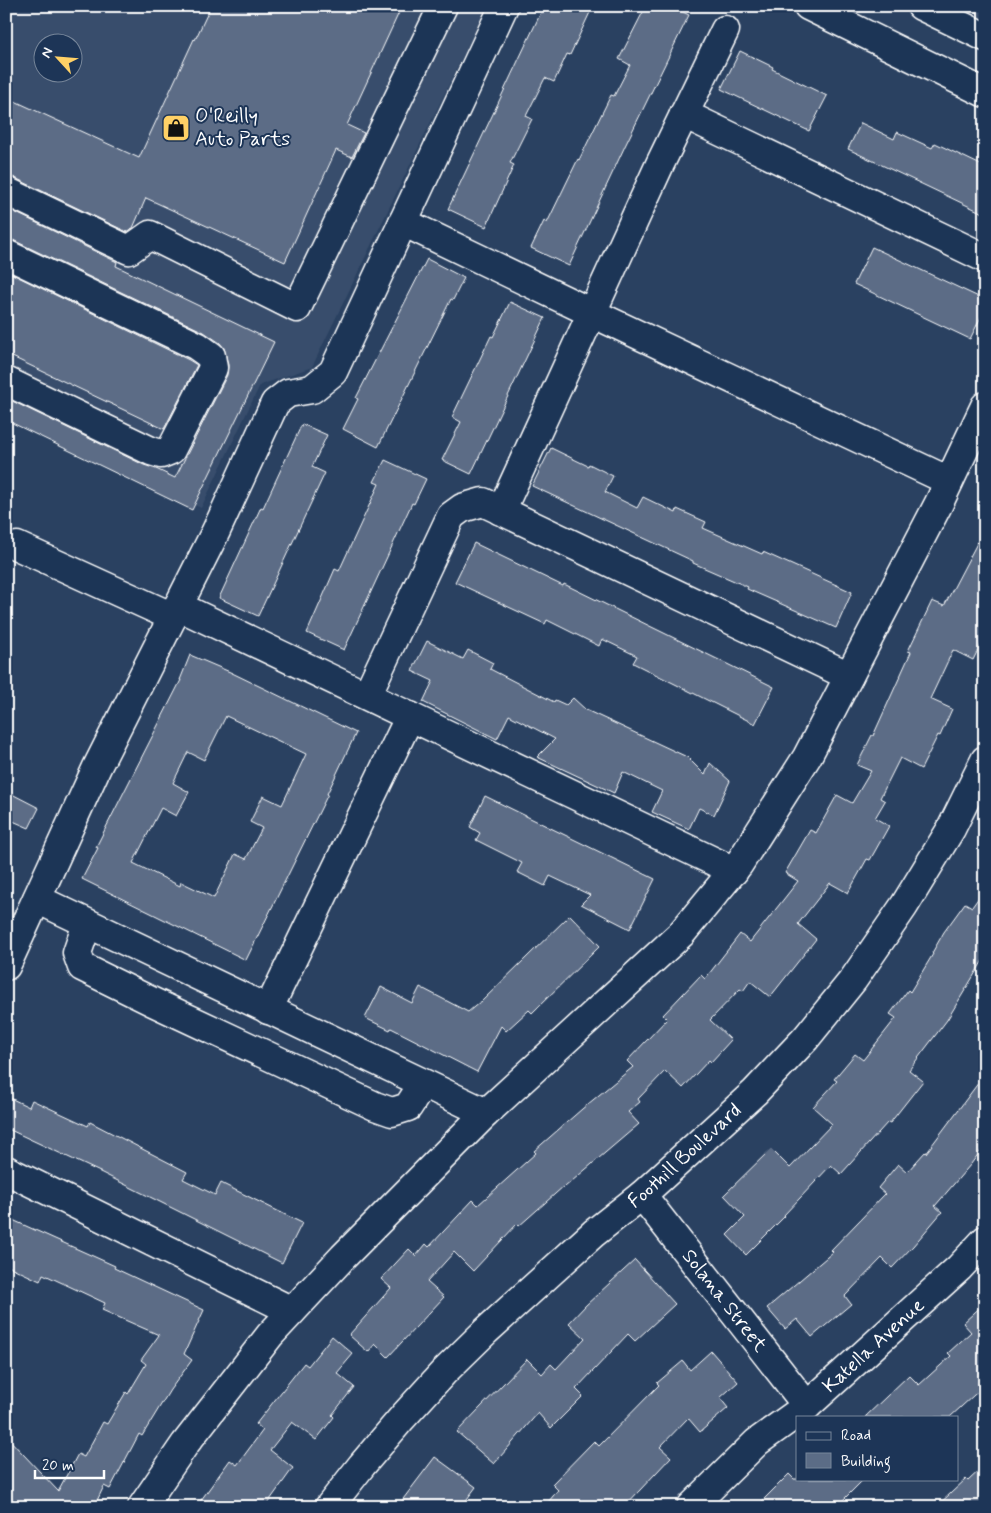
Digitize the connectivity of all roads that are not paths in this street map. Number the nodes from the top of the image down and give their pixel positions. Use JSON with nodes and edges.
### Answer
{"nodes":[{"id":1,"x":443,"y":6,"type":"edge"},
{"id":2,"x":504,"y":6,"type":"edge"},
{"id":3,"x":808,"y":6,"type":"edge"},
{"id":4,"x":921,"y":6,"type":"edge"},
{"id":5,"x":725,"y":30,"type":"dead end"},
{"id":6,"x":984,"y":36,"type":"edge"},
{"id":7,"x":985,"y":92,"type":"edge"},
{"id":8,"x":684,"y":114,"type":"junction"},
{"id":9,"x":6,"y":191,"type":"edge"},
{"id":10,"x":403,"y":222,"type":"junction"},
{"id":11,"x":6,"y":254,"type":"edge"},
{"id":12,"x":985,"y":258,"type":"edge"},
{"id":13,"x":592,"y":313,"type":"junction"},
{"id":14,"x":6,"y":381,"type":"edge"},
{"id":15,"x":985,"y":406,"type":"edge"},
{"id":16,"x":949,"y":481,"type":"junction"},
{"id":17,"x":501,"y":511,"type":"junction"},
{"id":18,"x":17,"y":546,"type":"dead end"},
{"id":19,"x":176,"y":612,"type":"junction"},
{"id":20,"x":849,"y":676,"type":"junction"},
{"id":21,"x":366,"y":695,"type":"junction"},
{"id":22,"x":410,"y":716,"type":"junction"},
{"id":23,"x":985,"y":760,"type":"edge"},
{"id":24,"x":734,"y":871,"type":"junction"},
{"id":25,"x":37,"y":900,"type":"junction"},
{"id":26,"x":87,"y":924,"type":"junction"},
{"id":27,"x":6,"y":966,"type":"edge"},
{"id":28,"x":268,"y":1010,"type":"junction"},
{"id":29,"x":423,"y":1084,"type":"junction"},
{"id":30,"x":486,"y":1114,"type":"junction"},
{"id":31,"x":6,"y":1170,"type":"edge"},
{"id":32,"x":642,"y":1195,"type":"junction"},
{"id":33,"x":985,"y":1240,"type":"edge"},
{"id":34,"x":292,"y":1311,"type":"junction"},
{"id":35,"x":808,"y":1406,"type":"junction"},
{"id":36,"x":142,"y":1507,"type":"edge"},
{"id":37,"x":329,"y":1507,"type":"edge"},
{"id":38,"x":691,"y":1507,"type":"edge"}],
"edges":[{"from":1,"to":9,"type":"street"},
{"from":2,"to":10,"type":"street"},
{"from":3,"to":7,"type":"street"},
{"from":4,"to":6,"type":"street"},
{"from":5,"to":8,"type":"street"},
{"from":8,"to":12,"type":"street"},
{"from":8,"to":13,"type":"street"},
{"from":10,"to":13,"type":"street"},
{"from":10,"to":19,"type":"street"},
{"from":11,"to":14,"type":"street"},
{"from":13,"to":16,"type":"street"},
{"from":13,"to":17,"type":"street"},
{"from":15,"to":16,"type":"street"},
{"from":16,"to":20,"type":"street"},
{"from":17,"to":20,"type":"street"},
{"from":17,"to":21,"type":"street"},
{"from":18,"to":19,"type":"street"},
{"from":19,"to":21,"type":"street"},
{"from":19,"to":25,"type":"street"},
{"from":20,"to":24,"type":"street"},
{"from":21,"to":22,"type":"street"},
{"from":22,"to":24,"type":"street"},
{"from":22,"to":28,"type":"street"},
{"from":23,"to":32,"type":"street","name":"Foothill Boulevard"},
{"from":24,"to":30,"type":"street"},
{"from":25,"to":26,"type":"street"},
{"from":25,"to":27,"type":"street"},
{"from":26,"to":28,"type":"street"},
{"from":26,"to":29,"type":"street"},
{"from":28,"to":29,"type":"street"},
{"from":29,"to":30,"type":"street"},
{"from":30,"to":34,"type":"street"},
{"from":31,"to":34,"type":"street"},
{"from":32,"to":35,"type":"street","name":"Solana Street"},
{"from":32,"to":37,"type":"street","name":"Foothill Boulevard"},
{"from":33,"to":35,"type":"street","name":"Katella Avenue"},
{"from":34,"to":36,"type":"street"},
{"from":35,"to":38,"type":"street","name":"Katella Avenue"}]}
